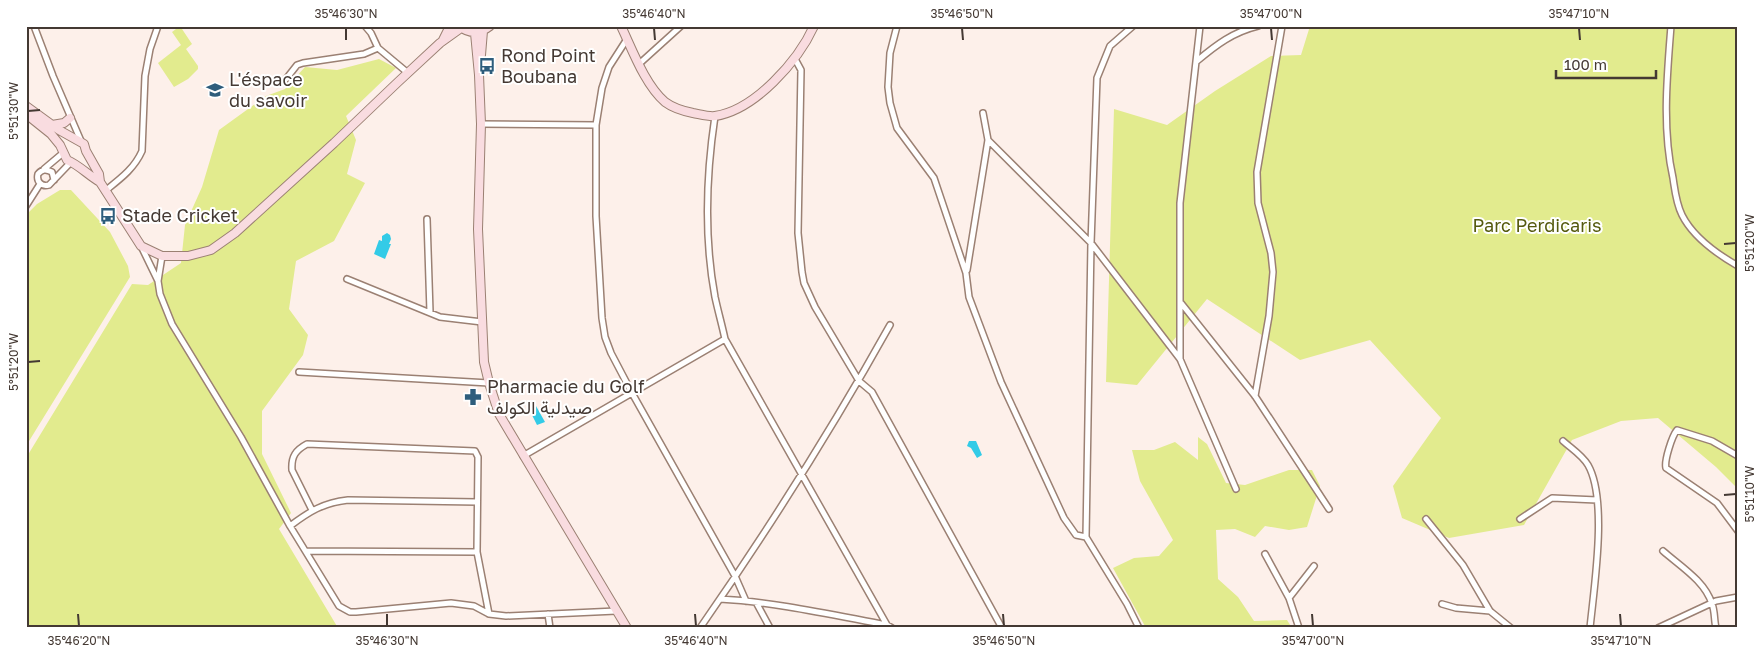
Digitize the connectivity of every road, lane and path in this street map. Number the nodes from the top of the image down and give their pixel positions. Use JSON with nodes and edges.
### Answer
{"nodes":[{"id":1,"x":34,"y":26,"type":"edge"},
{"id":2,"x":158,"y":26,"type":"edge"},
{"id":3,"x":365,"y":26,"type":"edge"},
{"id":4,"x":450,"y":26,"type":"edge"},
{"id":5,"x":490,"y":26,"type":"edge"},
{"id":6,"x":621,"y":26,"type":"edge"},
{"id":7,"x":681,"y":26,"type":"edge"},
{"id":8,"x":814,"y":26,"type":"edge"},
{"id":9,"x":897,"y":26,"type":"edge"},
{"id":10,"x":1133,"y":26,"type":"edge"},
{"id":11,"x":1200,"y":26,"type":"edge"},
{"id":12,"x":1258,"y":26,"type":"edge"},
{"id":13,"x":1282,"y":26,"type":"edge"},
{"id":14,"x":1671,"y":26,"type":"edge"},
{"id":15,"x":460,"y":27,"type":"edge"},
{"id":16,"x":479,"y":32,"type":"junction"},
{"id":17,"x":627,"y":39,"type":"junction"},
{"id":18,"x":440,"y":43,"type":"junction"},
{"id":19,"x":378,"y":48,"type":"junction"},
{"id":20,"x":795,"y":59,"type":"junction"},
{"id":21,"x":1197,"y":61,"type":"junction"},
{"id":22,"x":639,"y":64,"type":"junction"},
{"id":23,"x":408,"y":72,"type":"junction"},
{"id":24,"x":286,"y":79,"type":"dead end"},
{"id":25,"x":26,"y":106,"type":"edge"},
{"id":26,"x":983,"y":113,"type":"dead end"},
{"id":27,"x":26,"y":114,"type":"edge"},
{"id":28,"x":714,"y":116,"type":"junction"},
{"id":29,"x":70,"y":118,"type":"junction"},
{"id":30,"x":481,"y":124,"type":"junction"},
{"id":31,"x":52,"y":125,"type":"junction"},
{"id":32,"x":596,"y":125,"type":"junction"},
{"id":33,"x":77,"y":140,"type":"junction"},
{"id":34,"x":988,"y":140,"type":"junction"},
{"id":35,"x":86,"y":151,"type":"junction"},
{"id":36,"x":63,"y":152,"type":"junction"},
{"id":37,"x":73,"y":162,"type":"junction"},
{"id":38,"x":43,"y":170,"type":"junction"},
{"id":39,"x":54,"y":180,"type":"junction"},
{"id":40,"x":100,"y":182,"type":"junction"},
{"id":41,"x":40,"y":184,"type":"junction"},
{"id":42,"x":105,"y":191,"type":"junction"},
{"id":43,"x":26,"y":206,"type":"edge"},
{"id":44,"x":427,"y":219,"type":"dead end"},
{"id":45,"x":1091,"y":243,"type":"junction"},
{"id":46,"x":141,"y":246,"type":"junction"},
{"id":47,"x":162,"y":256,"type":"junction"},
{"id":48,"x":1738,"y":266,"type":"edge"},
{"id":49,"x":966,"y":273,"type":"junction"},
{"id":50,"x":347,"y":279,"type":"dead end"},
{"id":51,"x":158,"y":281,"type":"junction"},
{"id":52,"x":1180,"y":303,"type":"junction"},
{"id":53,"x":430,"y":312,"type":"junction"},
{"id":54,"x":482,"y":322,"type":"junction"},
{"id":55,"x":890,"y":325,"type":"dead end"},
{"id":56,"x":725,"y":339,"type":"junction"},
{"id":57,"x":1180,"y":359,"type":"junction"},
{"id":58,"x":299,"y":372,"type":"dead end"},
{"id":59,"x":859,"y":381,"type":"junction"},
{"id":60,"x":489,"y":383,"type":"junction"},
{"id":61,"x":632,"y":393,"type":"junction"},
{"id":62,"x":1255,"y":396,"type":"junction"},
{"id":63,"x":1563,"y":441,"type":"dead end"},
{"id":64,"x":523,"y":456,"type":"junction"},
{"id":65,"x":1738,"y":456,"type":"edge"},
{"id":66,"x":802,"y":472,"type":"junction"},
{"id":67,"x":1236,"y":489,"type":"dead end"},
{"id":68,"x":1597,"y":500,"type":"junction"},
{"id":69,"x":477,"y":502,"type":"junction"},
{"id":70,"x":1329,"y":508,"type":"dead end"},
{"id":71,"x":312,"y":510,"type":"junction"},
{"id":72,"x":1426,"y":519,"type":"dead end"},
{"id":73,"x":1520,"y":520,"type":"dead end"},
{"id":74,"x":290,"y":526,"type":"junction"},
{"id":75,"x":1738,"y":531,"type":"edge"},
{"id":76,"x":1086,"y":537,"type":"junction"},
{"id":77,"x":306,"y":551,"type":"junction"},
{"id":78,"x":1663,"y":551,"type":"dead end"},
{"id":79,"x":477,"y":552,"type":"junction"},
{"id":80,"x":1265,"y":554,"type":"dead end"},
{"id":81,"x":1314,"y":566,"type":"dead end"},
{"id":82,"x":735,"y":576,"type":"junction"},
{"id":83,"x":1289,"y":598,"type":"junction"},
{"id":84,"x":1738,"y":598,"type":"edge"},
{"id":85,"x":720,"y":599,"type":"junction"},
{"id":86,"x":746,"y":601,"type":"junction"},
{"id":87,"x":1712,"y":602,"type":"junction"},
{"id":88,"x":757,"y":604,"type":"junction"},
{"id":89,"x":1442,"y":604,"type":"dead end"},
{"id":90,"x":616,"y":611,"type":"junction"},
{"id":91,"x":1490,"y":611,"type":"junction"},
{"id":92,"x":489,"y":614,"type":"junction"},
{"id":93,"x":548,"y":614,"type":"junction"},
{"id":94,"x":889,"y":627,"type":"edge"},
{"id":95,"x":550,"y":628,"type":"edge"},
{"id":96,"x":626,"y":628,"type":"edge"},
{"id":97,"x":700,"y":628,"type":"edge"},
{"id":98,"x":770,"y":628,"type":"edge"},
{"id":99,"x":1002,"y":628,"type":"edge"},
{"id":100,"x":1139,"y":628,"type":"edge"},
{"id":101,"x":1299,"y":628,"type":"edge"},
{"id":102,"x":1510,"y":628,"type":"edge"},
{"id":103,"x":1590,"y":628,"type":"edge"},
{"id":104,"x":1658,"y":628,"type":"edge"},
{"id":105,"x":1716,"y":628,"type":"edge"}],
"edges":[{"from":1,"to":29,"type":"street"},
{"from":2,"to":42,"type":"street"},
{"from":3,"to":19,"type":"street"},
{"from":4,"to":18,"type":"main road"},
{"from":5,"to":16,"type":"main road"},
{"from":6,"to":17,"type":"main road"},
{"from":7,"to":22,"type":"street"},
{"from":8,"to":20,"type":"main road"},
{"from":9,"to":49,"type":"street"},
{"from":10,"to":45,"type":"street"},
{"from":11,"to":21,"type":"street"},
{"from":12,"to":21,"type":"street"},
{"from":13,"to":62,"type":"street"},
{"from":14,"to":48,"type":"street"},
{"from":15,"to":16,"type":"main road"},
{"from":15,"to":18,"type":"main road"},
{"from":16,"to":30,"type":"main road"},
{"from":17,"to":22,"type":"main road"},
{"from":17,"to":32,"type":"street"},
{"from":18,"to":23,"type":"main road"},
{"from":19,"to":23,"type":"street"},
{"from":19,"to":24,"type":"street"},
{"from":20,"to":28,"type":"main road"},
{"from":20,"to":59,"type":"street"},
{"from":21,"to":52,"type":"street"},
{"from":22,"to":28,"type":"main road"},
{"from":23,"to":47,"type":"main road"},
{"from":25,"to":31,"type":"main road"},
{"from":26,"to":34,"type":"street"},
{"from":27,"to":36,"type":"main road"},
{"from":28,"to":56,"type":"street"},
{"from":29,"to":31,"type":"main road"},
{"from":29,"to":33,"type":"street"},
{"from":30,"to":32,"type":"street"},
{"from":30,"to":54,"type":"main road"},
{"from":31,"to":33,"type":"main road"},
{"from":32,"to":61,"type":"street"},
{"from":33,"to":35,"type":"main road"},
{"from":33,"to":36,"type":"main road"},
{"from":34,"to":45,"type":"street"},
{"from":34,"to":49,"type":"street"},
{"from":35,"to":37,"type":"main road"},
{"from":35,"to":40,"type":"main road"},
{"from":36,"to":37,"type":"main road"},
{"from":36,"to":38,"type":"street"},
{"from":37,"to":39,"type":"street"},
{"from":37,"to":40,"type":"main road"},
{"from":38,"to":39,"type":"street"},
{"from":38,"to":41,"type":"street"},
{"from":39,"to":41,"type":"street"},
{"from":40,"to":42,"type":"main road"},
{"from":41,"to":43,"type":"street"},
{"from":42,"to":46,"type":"main road"},
{"from":44,"to":53,"type":"street"},
{"from":45,"to":57,"type":"street"},
{"from":45,"to":76,"type":"street"},
{"from":46,"to":47,"type":"main road"},
{"from":46,"to":51,"type":"street"},
{"from":47,"to":51,"type":"street"},
{"from":49,"to":76,"type":"street"},
{"from":50,"to":53,"type":"street"},
{"from":51,"to":74,"type":"street"},
{"from":52,"to":57,"type":"street"},
{"from":52,"to":62,"type":"street"},
{"from":53,"to":54,"type":"street"},
{"from":54,"to":60,"type":"main road"},
{"from":55,"to":59,"type":"street"},
{"from":56,"to":61,"type":"street"},
{"from":56,"to":66,"type":"street"},
{"from":57,"to":67,"type":"street"},
{"from":58,"to":60,"type":"street"},
{"from":59,"to":66,"type":"street"},
{"from":59,"to":99,"type":"street"},
{"from":60,"to":64,"type":"main road"},
{"from":61,"to":64,"type":"street"},
{"from":61,"to":82,"type":"street"},
{"from":62,"to":70,"type":"street"},
{"from":63,"to":68,"type":"street"},
{"from":64,"to":90,"type":"main road"},
{"from":65,"to":75,"type":"street"},
{"from":66,"to":82,"type":"street"},
{"from":66,"to":94,"type":"street"},
{"from":68,"to":73,"type":"street"},
{"from":68,"to":103,"type":"street"},
{"from":69,"to":71,"type":"street"},
{"from":69,"to":71,"type":"street"},
{"from":69,"to":79,"type":"street"},
{"from":71,"to":74,"type":"street"},
{"from":72,"to":91,"type":"street"},
{"from":74,"to":77,"type":"street"},
{"from":76,"to":100,"type":"street"},
{"from":77,"to":79,"type":"street"},
{"from":77,"to":92,"type":"street"},
{"from":78,"to":87,"type":"street"},
{"from":79,"to":92,"type":"street"},
{"from":80,"to":83,"type":"street"},
{"from":81,"to":83,"type":"street"},
{"from":82,"to":85,"type":"street"},
{"from":82,"to":86,"type":"street"},
{"from":83,"to":101,"type":"street"},
{"from":84,"to":87,"type":"street"},
{"from":85,"to":86,"type":"street"},
{"from":85,"to":97,"type":"street"},
{"from":86,"to":88,"type":"street"},
{"from":87,"to":104,"type":"street"},
{"from":87,"to":105,"type":"street"},
{"from":88,"to":94,"type":"street"},
{"from":88,"to":98,"type":"street"},
{"from":89,"to":91,"type":"street"},
{"from":90,"to":93,"type":"street"},
{"from":90,"to":96,"type":"main road"},
{"from":91,"to":102,"type":"street"},
{"from":92,"to":93,"type":"street"},
{"from":93,"to":95,"type":"street"}]}
